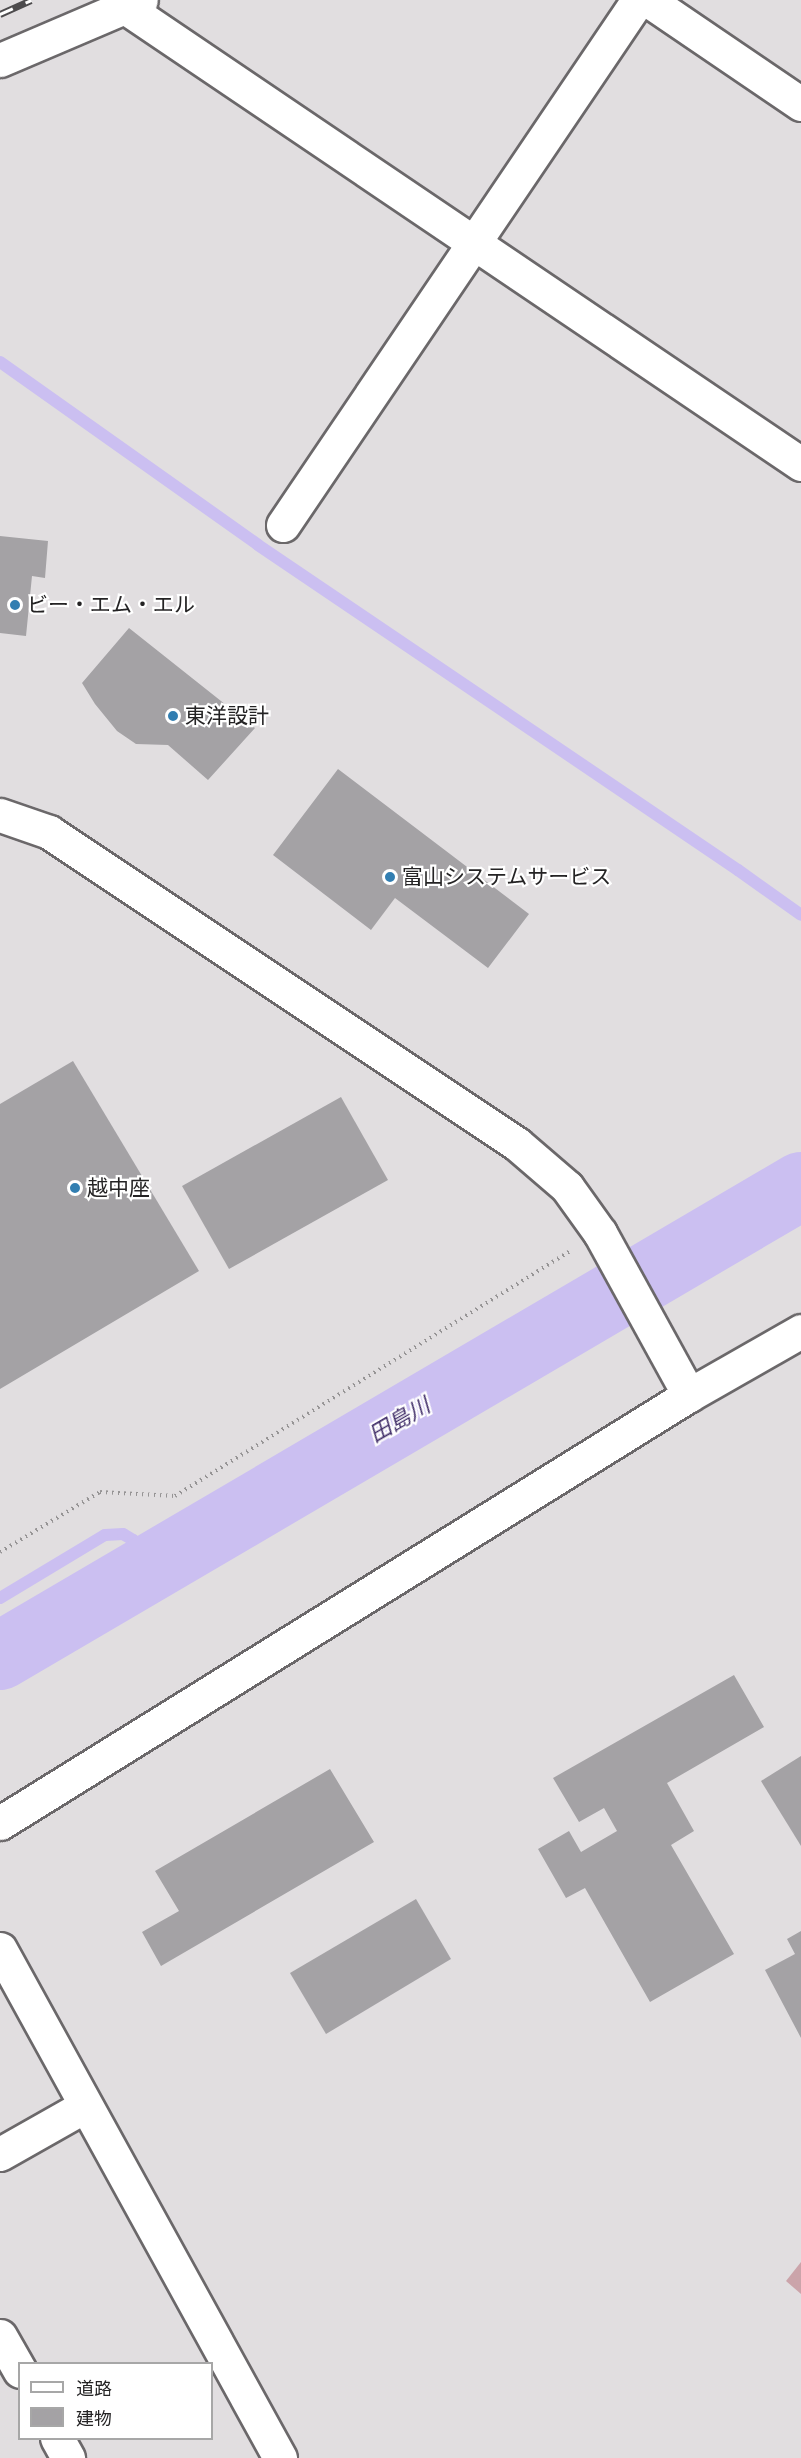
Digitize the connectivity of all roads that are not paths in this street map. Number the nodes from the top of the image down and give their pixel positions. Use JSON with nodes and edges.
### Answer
{"nodes":[{"id":1,"x":638,"y":0,"type":"edge"},
{"id":2,"x":648,"y":0,"type":"edge"},
{"id":3,"x":133,"y":4,"type":"edge"},
{"id":4,"x":0,"y":60,"type":"edge"},
{"id":5,"x":801,"y":104,"type":"edge"},
{"id":6,"x":474,"y":243,"type":"junction"},
{"id":7,"x":801,"y":464,"type":"edge"},
{"id":8,"x":283,"y":525,"type":"dead end"},
{"id":9,"x":0,"y":815,"type":"edge"},
{"id":10,"x":801,"y":1331,"type":"edge"},
{"id":11,"x":689,"y":1395,"type":"junction"},
{"id":12,"x":0,"y":1823,"type":"edge"},
{"id":13,"x":0,"y":1949,"type":"edge"},
{"id":14,"x":85,"y":2106,"type":"junction"},
{"id":15,"x":0,"y":2154,"type":"edge"},
{"id":16,"x":0,"y":2336,"type":"edge"},
{"id":17,"x":18,"y":2368,"type":"edge"},
{"id":18,"x":58,"y":2440,"type":"edge"},
{"id":19,"x":68,"y":2458,"type":"edge"},
{"id":20,"x":280,"y":2458,"type":"edge"}],
"edges":[{"from":1,"to":6,"type":"street"},
{"from":2,"to":5,"type":"street"},
{"from":3,"to":4,"type":"street"},
{"from":3,"to":6,"type":"street"},
{"from":6,"to":7,"type":"street"},
{"from":6,"to":8,"type":"street"},
{"from":9,"to":11,"type":"street"},
{"from":10,"to":11,"type":"street"},
{"from":11,"to":12,"type":"street"},
{"from":13,"to":14,"type":"street"},
{"from":14,"to":15,"type":"street"},
{"from":14,"to":20,"type":"street"},
{"from":16,"to":17,"type":"street"},
{"from":18,"to":19,"type":"street"}]}
